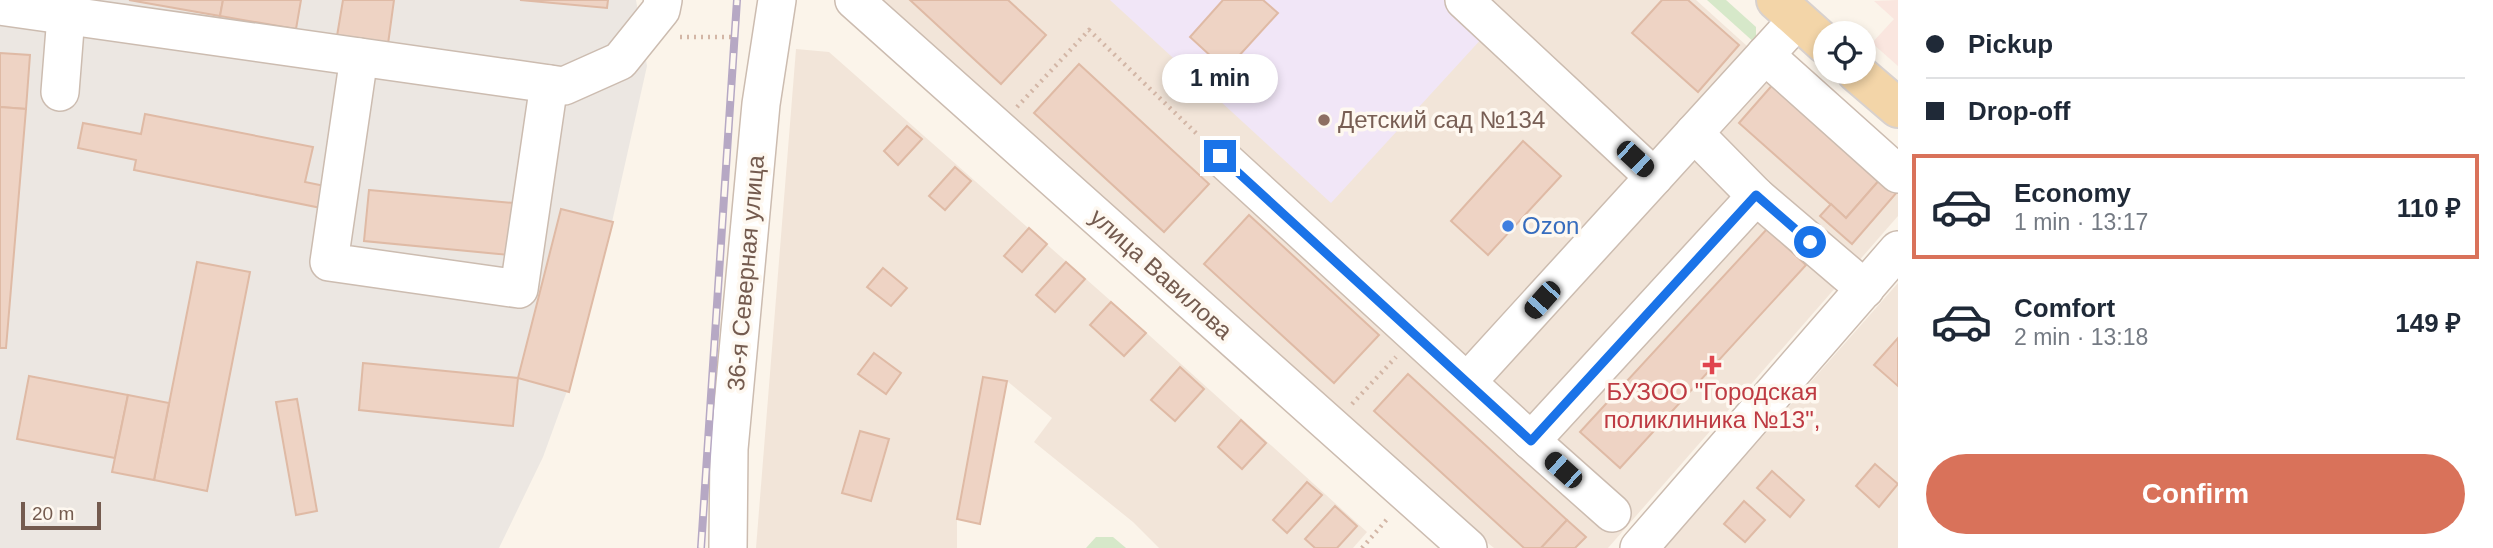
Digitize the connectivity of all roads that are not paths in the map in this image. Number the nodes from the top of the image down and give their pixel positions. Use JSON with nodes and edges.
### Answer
{"nodes":[{"id":1,"x":853,"y":0,"type":"edge"},
{"id":2,"x":1464,"y":0,"type":"edge"},
{"id":3,"x":0,"y":6,"type":"edge"},
{"id":4,"x":1786,"y":6,"type":"edge"},
{"id":5,"x":654,"y":15,"type":"edge"},
{"id":6,"x":66,"y":16,"type":"junction"},
{"id":7,"x":774,"y":17,"type":"edge"},
{"id":8,"x":1813,"y":32,"type":"edge"},
{"id":9,"x":1765,"y":55,"type":"junction"},
{"id":10,"x":359,"y":57,"type":"junction"},
{"id":11,"x":549,"y":84,"type":"junction"},
{"id":12,"x":1871,"y":84,"type":"edge"},
{"id":13,"x":60,"y":92,"type":"dead end"},
{"id":14,"x":1897,"y":105,"type":"edge"},
{"id":15,"x":1694,"y":133,"type":"junction"},
{"id":16,"x":1220,"y":156,"type":"road end"},
{"id":17,"x":1898,"y":174,"type":"edge"},
{"id":18,"x":1654,"y":177,"type":"junction"},
{"id":19,"x":1756,"y":195,"type":"junction"},
{"id":20,"x":1898,"y":250,"type":"edge"},
{"id":21,"x":1865,"y":289,"type":"junction"},
{"id":22,"x":1467,"y":382,"type":"junction"},
{"id":23,"x":1531,"y":441,"type":"junction"},
{"id":24,"x":1612,"y":513,"type":"dead end"},
{"id":25,"x":728,"y":548,"type":"edge"},
{"id":26,"x":1468,"y":548,"type":"edge"},
{"id":27,"x":1639,"y":548,"type":"edge"}],
"edges":[{"from":1,"to":26,"type":"street","name":"улица Вавилова"},
{"from":2,"to":18,"type":"street"},
{"from":3,"to":6,"type":"street"},
{"from":4,"to":8,"type":"main road"},
{"from":4,"to":9,"type":"street"},
{"from":5,"to":11,"type":"street"},
{"from":6,"to":10,"type":"street"},
{"from":6,"to":13,"type":"street"},
{"from":7,"to":25,"type":"street","name":"36-я Северная улица"},
{"from":9,"to":15,"type":"street"},
{"from":9,"to":17,"type":"street"},
{"from":10,"to":11,"type":"street"},
{"from":10,"to":11,"type":"street"},
{"from":12,"to":14,"type":"main road"},
{"from":15,"to":18,"type":"street"},
{"from":15,"to":19,"type":"street"},
{"from":16,"to":22,"type":"street"},
{"from":18,"to":22,"type":"street"},
{"from":19,"to":21,"type":"street"},
{"from":19,"to":23,"type":"street"},
{"from":20,"to":21,"type":"street"},
{"from":21,"to":27,"type":"street"},
{"from":22,"to":23,"type":"street"},
{"from":23,"to":24,"type":"street"}]}
